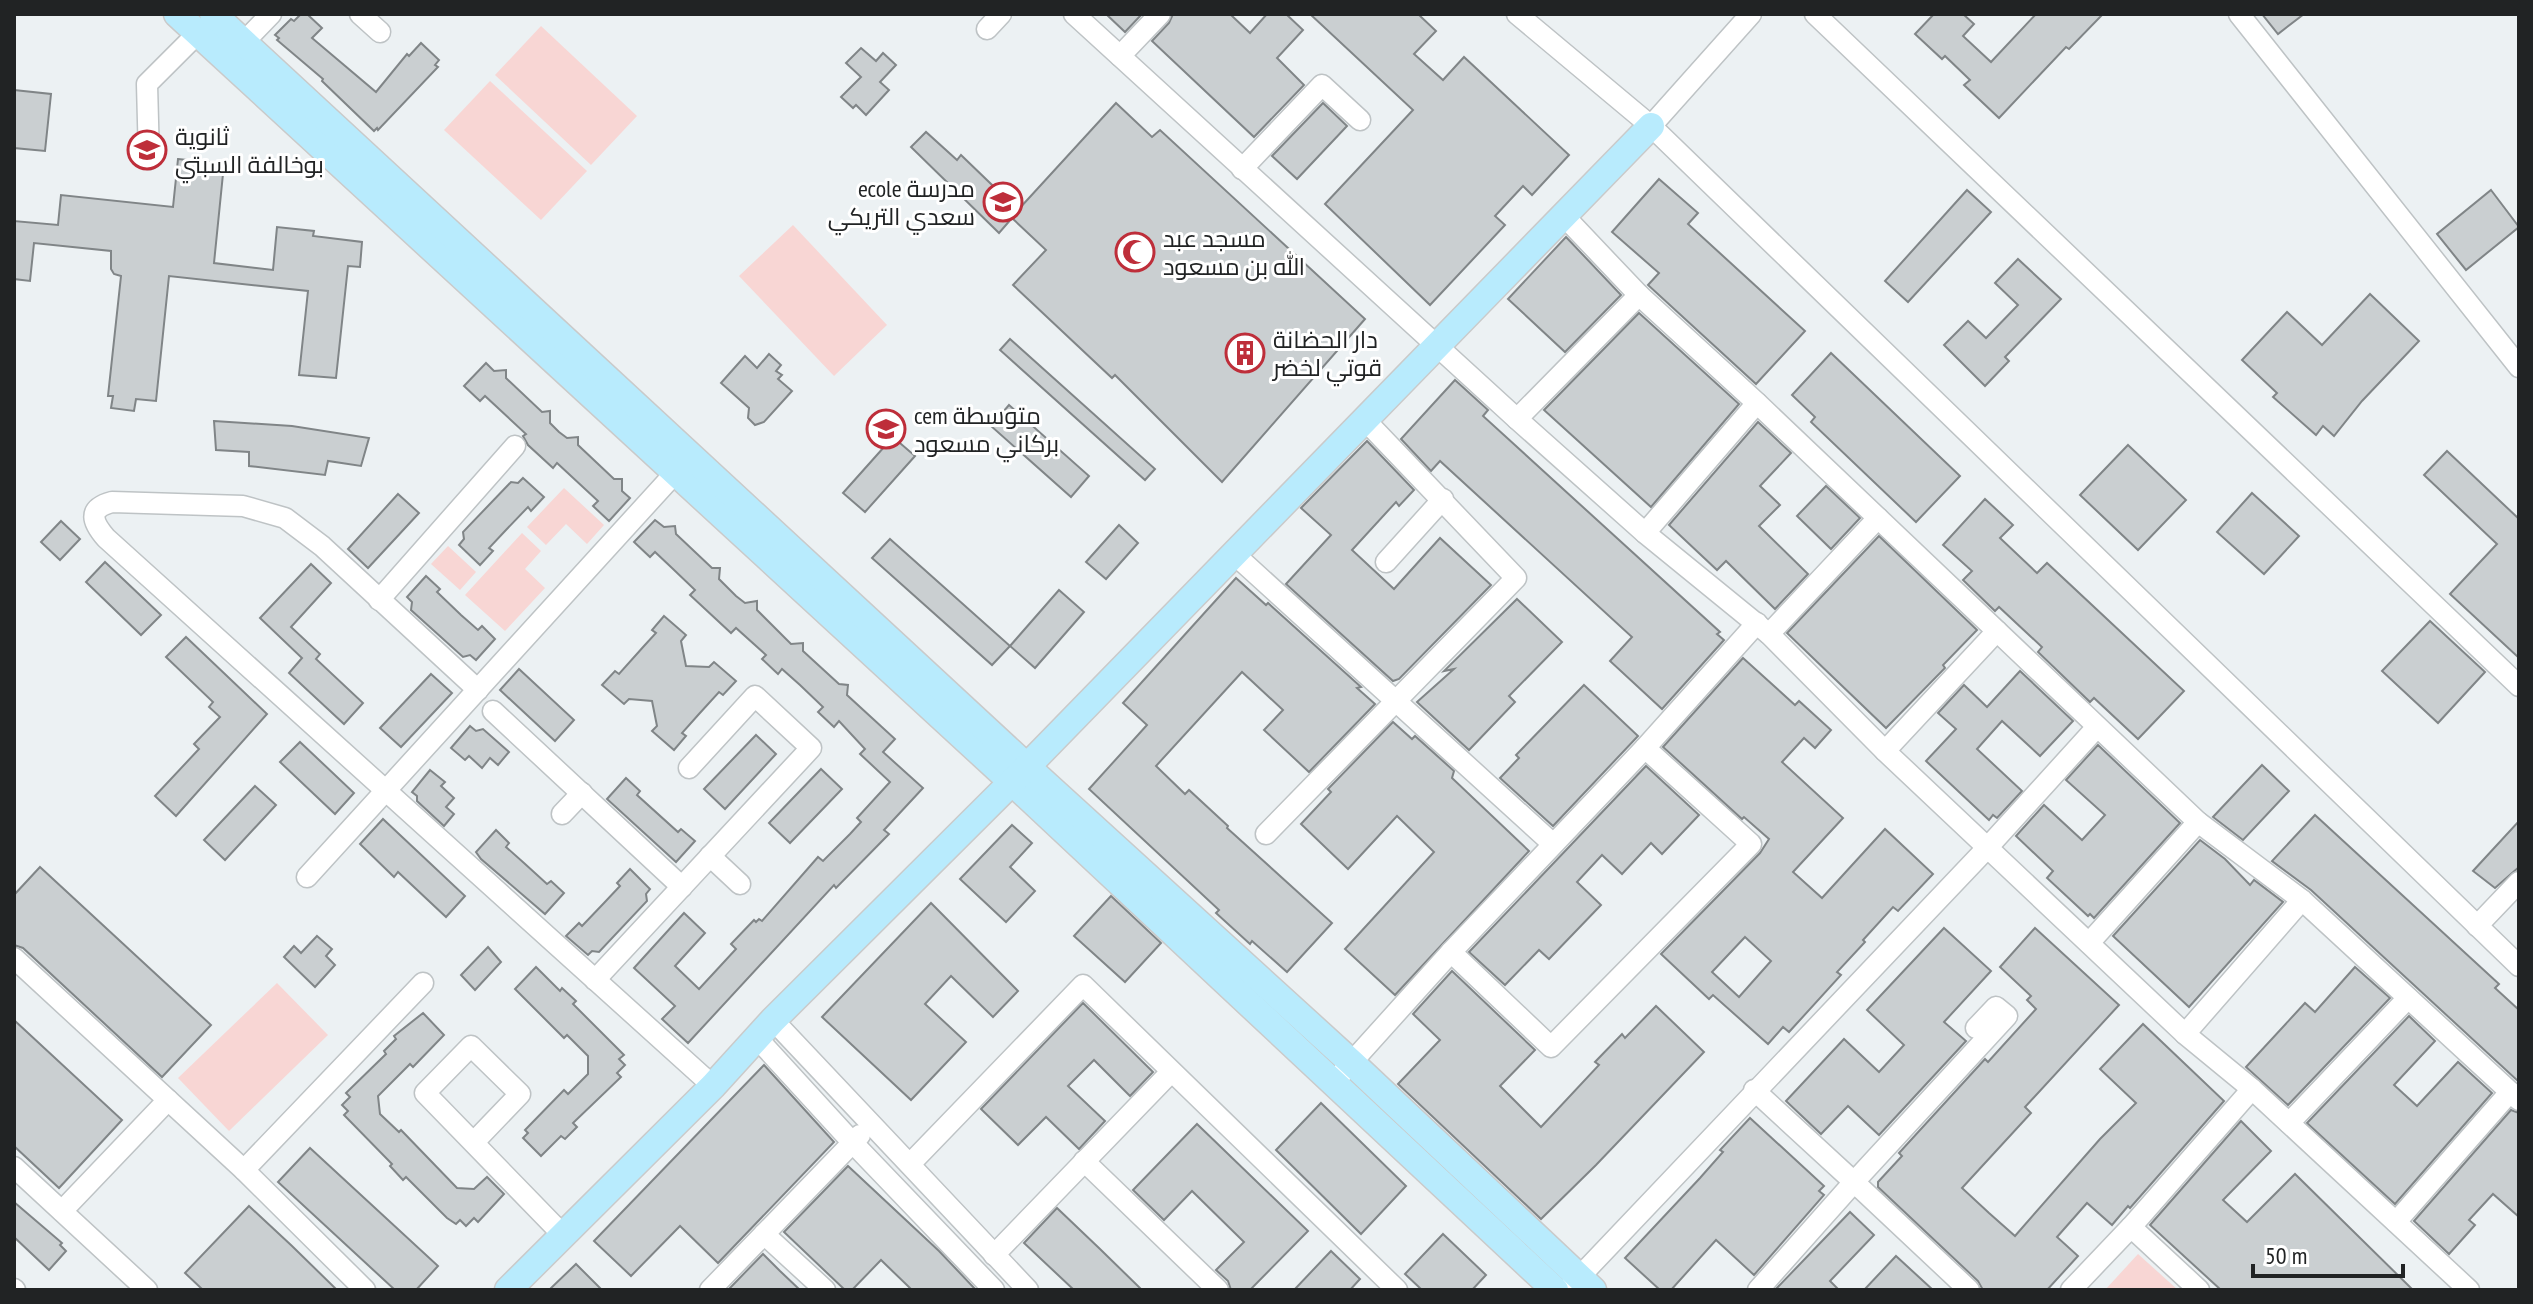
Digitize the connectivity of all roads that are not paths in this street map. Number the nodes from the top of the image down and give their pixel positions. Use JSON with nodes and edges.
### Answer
{"nodes":[{"id":1,"x":177,"y":14,"type":"edge"},
{"id":2,"x":271,"y":14,"type":"edge"},
{"id":3,"x":360,"y":14,"type":"edge"},
{"id":4,"x":1074,"y":14,"type":"edge"},
{"id":5,"x":1160,"y":14,"type":"edge"},
{"id":6,"x":1517,"y":14,"type":"edge"},
{"id":7,"x":1751,"y":14,"type":"edge"},
{"id":8,"x":1815,"y":14,"type":"edge"},
{"id":9,"x":2239,"y":14,"type":"edge"},
{"id":10,"x":205,"y":24,"type":"edge"},
{"id":11,"x":380,"y":32,"type":"dead end"},
{"id":12,"x":243,"y":43,"type":"junction"},
{"id":13,"x":1120,"y":56,"type":"junction"},
{"id":14,"x":1360,"y":120,"type":"dead end"},
{"id":15,"x":1651,"y":126,"type":"junction"},
{"id":16,"x":149,"y":159,"type":"dead end"},
{"id":17,"x":1242,"y":169,"type":"junction"},
{"id":18,"x":1564,"y":216,"type":"junction"},
{"id":19,"x":1639,"y":295,"type":"junction"},
{"id":20,"x":1438,"y":347,"type":"junction"},
{"id":21,"x":2519,"y":367,"type":"edge"},
{"id":22,"x":1757,"y":403,"type":"junction"},
{"id":23,"x":1364,"y":419,"type":"junction"},
{"id":24,"x":1517,"y":419,"type":"junction"},
{"id":25,"x":515,"y":446,"type":"dead end"},
{"id":26,"x":676,"y":472,"type":"junction"},
{"id":27,"x":1443,"y":499,"type":"junction"},
{"id":28,"x":1878,"y":518,"type":"junction"},
{"id":29,"x":1645,"y":533,"type":"junction"},
{"id":30,"x":1233,"y":553,"type":"junction"},
{"id":31,"x":1386,"y":562,"type":"dead end"},
{"id":32,"x":379,"y":600,"type":"junction"},
{"id":33,"x":1763,"y":628,"type":"junction"},
{"id":34,"x":1997,"y":631,"type":"junction"},
{"id":35,"x":2519,"y":686,"type":"edge"},
{"id":36,"x":478,"y":690,"type":"junction"},
{"id":37,"x":1398,"y":701,"type":"junction"},
{"id":38,"x":493,"y":711,"type":"dead end"},
{"id":39,"x":2097,"y":727,"type":"junction"},
{"id":40,"x":1645,"y":748,"type":"junction"},
{"id":41,"x":1885,"y":751,"type":"junction"},
{"id":42,"x":689,"y":768,"type":"dead end"},
{"id":43,"x":1019,"y":774,"type":"junction"},
{"id":44,"x":386,"y":791,"type":"junction"},
{"id":45,"x":582,"y":793,"type":"junction"},
{"id":46,"x":562,"y":814,"type":"dead end"},
{"id":47,"x":2198,"y":822,"type":"junction"},
{"id":48,"x":1266,"y":834,"type":"dead end"},
{"id":49,"x":1553,"y":844,"type":"junction"},
{"id":50,"x":1988,"y":847,"type":"junction"},
{"id":51,"x":710,"y":856,"type":"junction"},
{"id":52,"x":307,"y":877,"type":"dead end"},
{"id":53,"x":2519,"y":882,"type":"edge"},
{"id":54,"x":740,"y":884,"type":"dead end"},
{"id":55,"x":682,"y":887,"type":"junction"},
{"id":56,"x":2302,"y":900,"type":"junction"},
{"id":57,"x":2477,"y":926,"type":"junction"},
{"id":58,"x":2089,"y":943,"type":"junction"},
{"id":59,"x":1451,"y":952,"type":"junction"},
{"id":60,"x":14,"y":958,"type":"edge"},
{"id":61,"x":2519,"y":966,"type":"edge"},
{"id":62,"x":595,"y":980,"type":"junction"},
{"id":63,"x":423,"y":983,"type":"dead end"},
{"id":64,"x":2408,"y":998,"type":"junction"},
{"id":65,"x":764,"y":1028,"type":"junction"},
{"id":66,"x":1976,"y":1028,"type":"dead end"},
{"id":67,"x":2185,"y":1034,"type":"junction"},
{"id":68,"x":1352,"y":1063,"type":"junction"},
{"id":69,"x":1171,"y":1072,"type":"junction"},
{"id":70,"x":1333,"y":1082,"type":"junction"},
{"id":71,"x":713,"y":1086,"type":"junction"},
{"id":72,"x":2252,"y":1089,"type":"junction"},
{"id":73,"x":1754,"y":1090,"type":"junction"},
{"id":74,"x":2514,"y":1096,"type":"edge"},
{"id":75,"x":168,"y":1100,"type":"junction"},
{"id":76,"x":2289,"y":1123,"type":"junction"},
{"id":77,"x":870,"y":1125,"type":"junction"},
{"id":78,"x":474,"y":1142,"type":"junction"},
{"id":79,"x":852,"y":1142,"type":"junction"},
{"id":80,"x":1084,"y":1161,"type":"junction"},
{"id":81,"x":910,"y":1164,"type":"junction"},
{"id":82,"x":14,"y":1167,"type":"edge"},
{"id":83,"x":244,"y":1170,"type":"junction"},
{"id":84,"x":1854,"y":1182,"type":"junction"},
{"id":85,"x":62,"y":1211,"type":"junction"},
{"id":86,"x":2396,"y":1222,"type":"junction"},
{"id":87,"x":2131,"y":1227,"type":"junction"},
{"id":88,"x":764,"y":1234,"type":"junction"},
{"id":89,"x":563,"y":1235,"type":"junction"},
{"id":90,"x":994,"y":1255,"type":"junction"},
{"id":91,"x":1374,"y":1283,"type":"edge"},
{"id":92,"x":1580,"y":1286,"type":"edge"},
{"id":93,"x":147,"y":1290,"type":"edge"},
{"id":94,"x":365,"y":1290,"type":"edge"},
{"id":95,"x":508,"y":1290,"type":"edge"},
{"id":96,"x":710,"y":1290,"type":"edge"},
{"id":97,"x":825,"y":1290,"type":"edge"},
{"id":98,"x":994,"y":1290,"type":"edge"},
{"id":99,"x":1028,"y":1290,"type":"edge"},
{"id":100,"x":1218,"y":1290,"type":"edge"},
{"id":101,"x":1397,"y":1290,"type":"edge"},
{"id":102,"x":1555,"y":1290,"type":"edge"},
{"id":103,"x":1758,"y":1290,"type":"edge"},
{"id":104,"x":1969,"y":1290,"type":"edge"},
{"id":105,"x":2071,"y":1290,"type":"edge"},
{"id":106,"x":2199,"y":1290,"type":"edge"},
{"id":107,"x":2469,"y":1290,"type":"edge"}],
"edges":[{"from":1,"to":10,"type":"main road"},
{"from":2,"to":12,"type":"street"},
{"from":3,"to":11,"type":"street"},
{"from":4,"to":13,"type":"street"},
{"from":5,"to":13,"type":"street"},
{"from":6,"to":15,"type":"street"},
{"from":7,"to":15,"type":"street"},
{"from":8,"to":35,"type":"street"},
{"from":9,"to":21,"type":"street"},
{"from":10,"to":12,"type":"main road"},
{"from":10,"to":16,"type":"street"},
{"from":10,"to":26,"type":"main road"},
{"from":12,"to":43,"type":"main road"},
{"from":13,"to":17,"type":"street"},
{"from":14,"to":17,"type":"street"},
{"from":15,"to":18,"type":"main road"},
{"from":15,"to":57,"type":"street"},
{"from":17,"to":20,"type":"street"},
{"from":18,"to":19,"type":"street"},
{"from":18,"to":20,"type":"main road"},
{"from":19,"to":22,"type":"street"},
{"from":19,"to":24,"type":"street"},
{"from":20,"to":23,"type":"main road"},
{"from":20,"to":24,"type":"street"},
{"from":22,"to":28,"type":"street"},
{"from":22,"to":29,"type":"street"},
{"from":23,"to":27,"type":"street"},
{"from":23,"to":30,"type":"main road"},
{"from":24,"to":29,"type":"street"},
{"from":25,"to":32,"type":"street"},
{"from":26,"to":36,"type":"street"},
{"from":26,"to":43,"type":"main road"},
{"from":27,"to":31,"type":"street"},
{"from":27,"to":37,"type":"street"},
{"from":28,"to":33,"type":"street"},
{"from":28,"to":34,"type":"street"},
{"from":29,"to":33,"type":"street"},
{"from":30,"to":37,"type":"street"},
{"from":30,"to":43,"type":"main road"},
{"from":32,"to":36,"type":"street"},
{"from":32,"to":44,"type":"street"},
{"from":33,"to":40,"type":"street"},
{"from":33,"to":41,"type":"street"},
{"from":34,"to":39,"type":"street"},
{"from":34,"to":41,"type":"street"},
{"from":36,"to":44,"type":"street"},
{"from":37,"to":48,"type":"street"},
{"from":37,"to":49,"type":"street"},
{"from":38,"to":45,"type":"street"},
{"from":39,"to":47,"type":"street"},
{"from":39,"to":50,"type":"street"},
{"from":40,"to":49,"type":"street"},
{"from":40,"to":59,"type":"street"},
{"from":41,"to":50,"type":"street"},
{"from":42,"to":51,"type":"street"},
{"from":43,"to":65,"type":"main road"},
{"from":43,"to":68,"type":"main road"},
{"from":43,"to":70,"type":"main road"},
{"from":44,"to":52,"type":"street"},
{"from":44,"to":62,"type":"street"},
{"from":45,"to":46,"type":"street"},
{"from":45,"to":55,"type":"street"},
{"from":47,"to":56,"type":"street"},
{"from":47,"to":58,"type":"street"},
{"from":49,"to":59,"type":"street"},
{"from":50,"to":58,"type":"street"},
{"from":50,"to":73,"type":"street"},
{"from":51,"to":54,"type":"street"},
{"from":51,"to":55,"type":"street"},
{"from":53,"to":57,"type":"street"},
{"from":55,"to":62,"type":"street"},
{"from":56,"to":64,"type":"street"},
{"from":56,"to":67,"type":"street"},
{"from":57,"to":61,"type":"street"},
{"from":58,"to":67,"type":"street"},
{"from":59,"to":68,"type":"street"},
{"from":60,"to":75,"type":"street"},
{"from":62,"to":71,"type":"street"},
{"from":63,"to":83,"type":"street"},
{"from":64,"to":74,"type":"street"},
{"from":64,"to":76,"type":"street"},
{"from":65,"to":71,"type":"main road"},
{"from":65,"to":77,"type":"street"},
{"from":65,"to":79,"type":"street"},
{"from":66,"to":84,"type":"street"},
{"from":67,"to":72,"type":"street"},
{"from":68,"to":70,"type":"street"},
{"from":68,"to":92,"type":"main road"},
{"from":69,"to":80,"type":"street"},
{"from":69,"to":81,"type":"street"},
{"from":69,"to":91,"type":"street"},
{"from":70,"to":102,"type":"main road"},
{"from":71,"to":89,"type":"main road"},
{"from":72,"to":76,"type":"street"},
{"from":72,"to":87,"type":"street"},
{"from":73,"to":84,"type":"street"},
{"from":73,"to":92,"type":"street"},
{"from":74,"to":86,"type":"street"},
{"from":75,"to":83,"type":"street"},
{"from":75,"to":85,"type":"street"},
{"from":76,"to":86,"type":"street"},
{"from":77,"to":79,"type":"street"},
{"from":77,"to":81,"type":"street"},
{"from":78,"to":78,"type":"street"},
{"from":78,"to":89,"type":"street"},
{"from":79,"to":88,"type":"street"},
{"from":79,"to":98,"type":"street"},
{"from":80,"to":90,"type":"street"},
{"from":80,"to":100,"type":"street"},
{"from":81,"to":90,"type":"street"},
{"from":82,"to":85,"type":"street"},
{"from":83,"to":94,"type":"street"},
{"from":84,"to":103,"type":"street"},
{"from":84,"to":104,"type":"street"},
{"from":85,"to":93,"type":"street"},
{"from":86,"to":107,"type":"street"},
{"from":87,"to":105,"type":"street"},
{"from":87,"to":106,"type":"street"},
{"from":88,"to":96,"type":"street"},
{"from":88,"to":97,"type":"street"},
{"from":89,"to":95,"type":"main road"},
{"from":90,"to":99,"type":"street"},
{"from":91,"to":101,"type":"street"}]}
